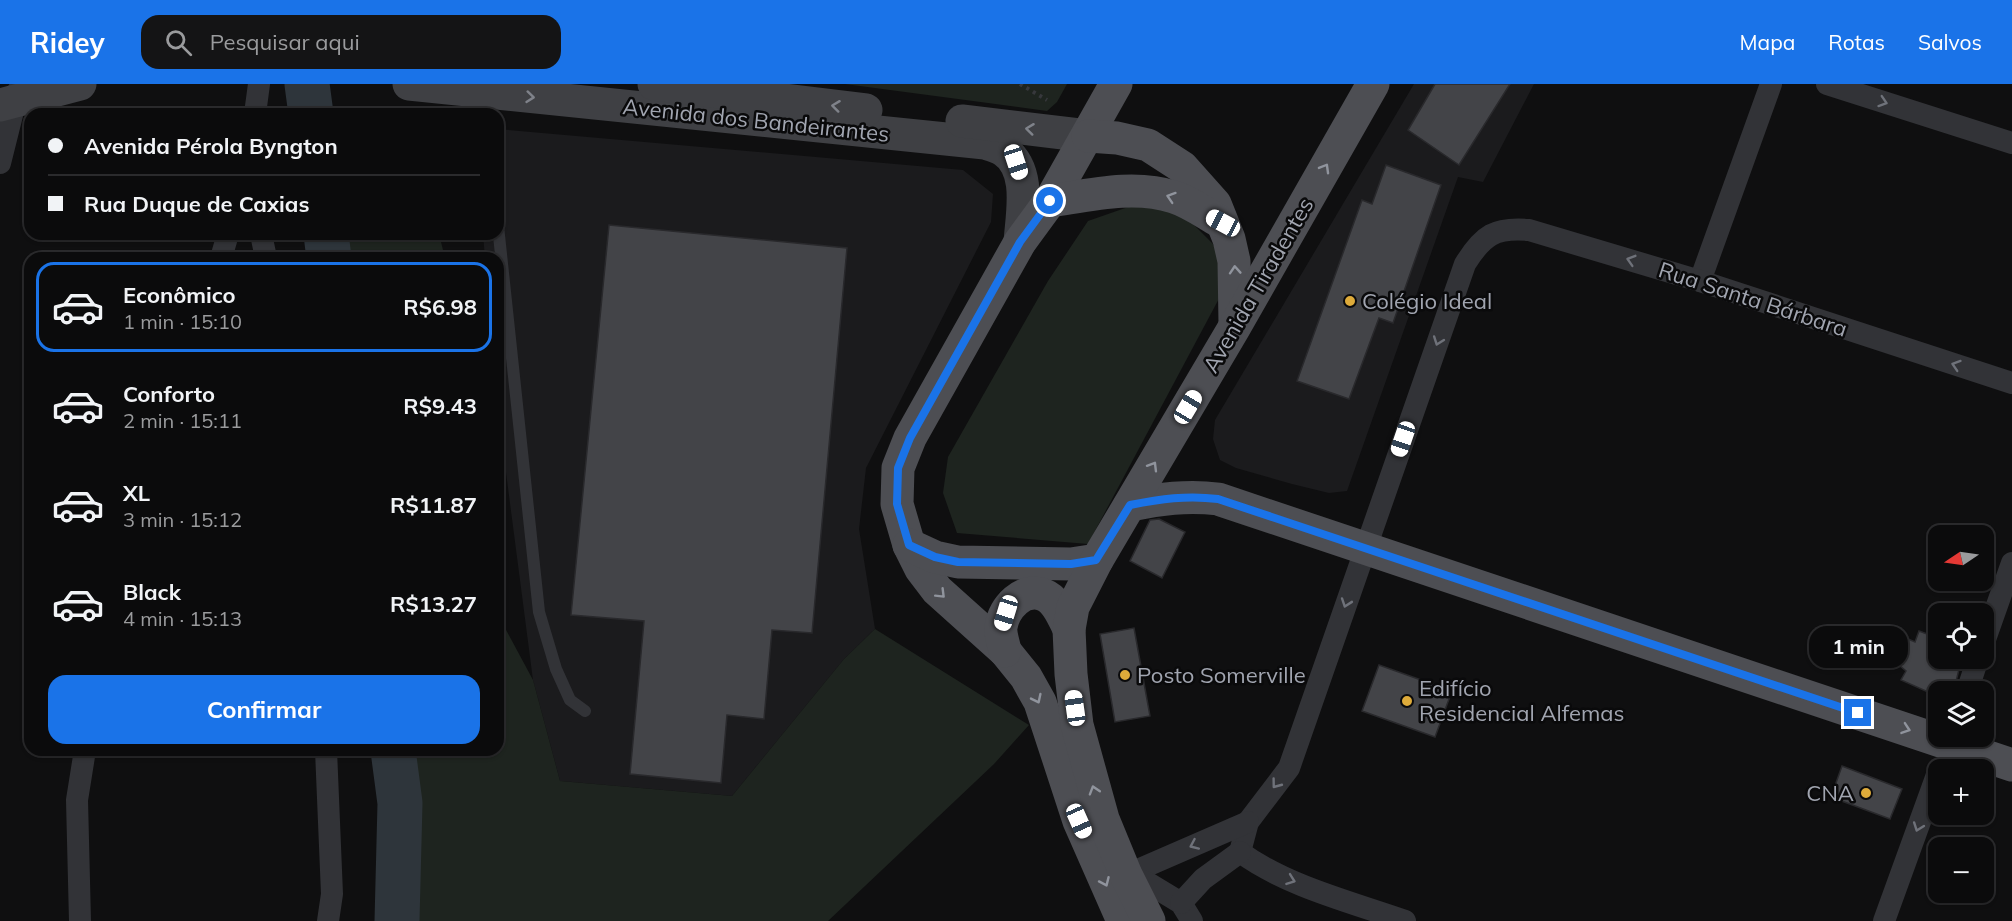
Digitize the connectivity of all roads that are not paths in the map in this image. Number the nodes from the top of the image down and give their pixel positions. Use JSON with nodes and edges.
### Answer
{"nodes":[{"id":1,"x":259,"y":84,"type":"edge"},
{"id":2,"x":409,"y":84,"type":"edge"},
{"id":3,"x":654,"y":84,"type":"edge"},
{"id":4,"x":1116,"y":84,"type":"edge"},
{"id":5,"x":1373,"y":84,"type":"edge"},
{"id":6,"x":1771,"y":84,"type":"edge"},
{"id":7,"x":1827,"y":84,"type":"edge"},
{"id":8,"x":73,"y":85,"type":"edge"},
{"id":9,"x":12,"y":97,"type":"edge"},
{"id":10,"x":482,"y":103,"type":"edge"},
{"id":11,"x":256,"y":108,"type":"edge"},
{"id":12,"x":1088,"y":136,"type":"junction"},
{"id":13,"x":2012,"y":143,"type":"edge"},
{"id":14,"x":0,"y":163,"type":"edge"},
{"id":15,"x":1050,"y":201,"type":"junction"},
{"id":16,"x":1223,"y":223,"type":"junction"},
{"id":17,"x":1020,"y":242,"type":"junction"},
{"id":18,"x":1700,"y":281,"type":"junction"},
{"id":19,"x":504,"y":282,"type":"edge"},
{"id":20,"x":1234,"y":328,"type":"junction"},
{"id":21,"x":2012,"y":383,"type":"edge"},
{"id":22,"x":1130,"y":505,"type":"junction"},
{"id":23,"x":909,"y":545,"type":"junction"},
{"id":24,"x":1365,"y":548,"type":"junction"},
{"id":25,"x":1096,"y":560,"type":"junction"},
{"id":26,"x":2012,"y":563,"type":"edge"},
{"id":27,"x":1994,"y":614,"type":"edge"},
{"id":28,"x":1069,"y":629,"type":"junction"},
{"id":29,"x":1005,"y":651,"type":"junction"},
{"id":30,"x":585,"y":711,"type":"dead end"},
{"id":31,"x":1944,"y":755,"type":"edge"},
{"id":32,"x":85,"y":756,"type":"edge"},
{"id":33,"x":326,"y":756,"type":"edge"},
{"id":34,"x":2012,"y":765,"type":"edge"},
{"id":35,"x":1248,"y":822,"type":"junction"},
{"id":36,"x":1240,"y":852,"type":"junction"},
{"id":37,"x":1126,"y":874,"type":"junction"},
{"id":38,"x":1186,"y":912,"type":"edge"},
{"id":39,"x":80,"y":921,"type":"edge"},
{"id":40,"x":328,"y":921,"type":"edge"},
{"id":41,"x":1123,"y":921,"type":"edge"},
{"id":42,"x":1149,"y":921,"type":"edge"},
{"id":43,"x":1405,"y":921,"type":"edge"},
{"id":44,"x":1884,"y":921,"type":"edge"}],
"edges":[{"from":1,"to":11,"type":"street"},
{"from":2,"to":10,"type":"main road","name":"Avenida dos Bandeirantes"},
{"from":12,"to":3,"type":"main road","name":"Avenida dos Bandeirantes","one_way":true},
{"from":4,"to":12,"type":"main road"},
{"from":20,"to":5,"type":"main road","name":"Avenida Tiradentes","one_way":true},
{"from":6,"to":18,"type":"street"},
{"from":7,"to":13,"type":"street","one_way":true},
{"from":8,"to":9,"type":"main road"},
{"from":9,"to":14,"type":"street"},
{"from":10,"to":17,"type":"main road","name":"Avenida dos Bandeirantes","one_way":true},
{"from":12,"to":15,"type":"main road"},
{"from":12,"to":16,"type":"main road"},
{"from":16,"to":15,"type":"main road","one_way":true},
{"from":15,"to":17,"type":"main road"},
{"from":20,"to":16,"type":"main road","one_way":true},
{"from":17,"to":23,"type":"main road"},
{"from":21,"to":18,"type":"street","name":"Rua Santa Bárbara","one_way":true},
{"from":18,"to":24,"type":"street","name":"Rua Santa Bárbara","one_way":true},
{"from":19,"to":30,"type":"lane"},
{"from":22,"to":20,"type":"main road","name":"Avenida Tiradentes","one_way":true},
{"from":22,"to":24,"type":"main road"},
{"from":22,"to":25,"type":"main road","name":"Avenida Tiradentes"},
{"from":23,"to":25,"type":"main road"},
{"from":23,"to":29,"type":"main road","one_way":true},
{"from":24,"to":31,"type":"main road","one_way":true},
{"from":24,"to":35,"type":"street","one_way":true},
{"from":25,"to":28,"type":"main road","name":"Avenida Tiradentes"},
{"from":26,"to":27,"type":"street"},
{"from":28,"to":29,"type":"main road"},
{"from":37,"to":28,"type":"main road","name":"Avenida Tiradentes","one_way":true},
{"from":29,"to":41,"type":"main road","one_way":true},
{"from":31,"to":34,"type":"main road"},
{"from":31,"to":44,"type":"street","one_way":true},
{"from":32,"to":39,"type":"street"},
{"from":33,"to":40,"type":"street"},
{"from":35,"to":36,"type":"street"},
{"from":35,"to":37,"type":"street","one_way":true},
{"from":36,"to":38,"type":"street"},
{"from":36,"to":43,"type":"street","one_way":true},
{"from":37,"to":38,"type":"street"},
{"from":37,"to":42,"type":"main road","name":"Avenida Tiradentes"}]}
